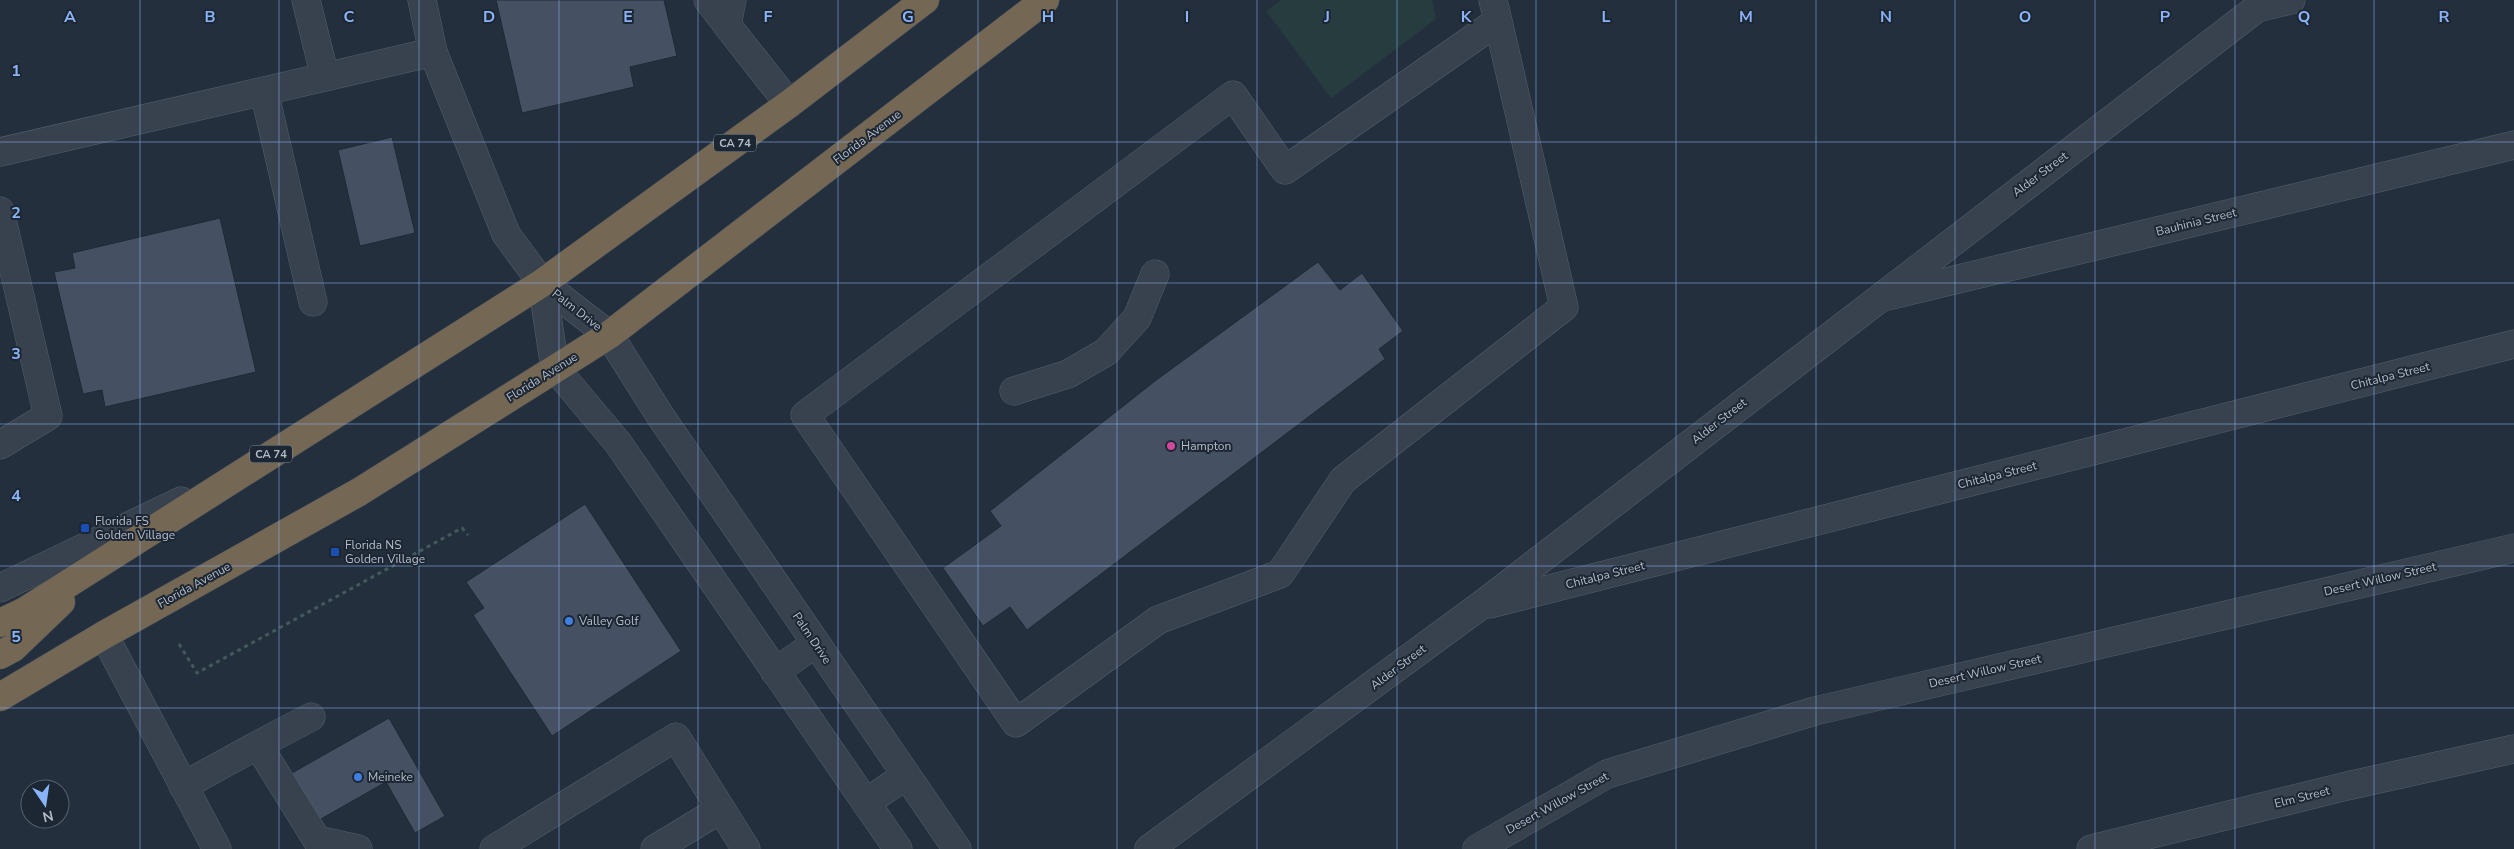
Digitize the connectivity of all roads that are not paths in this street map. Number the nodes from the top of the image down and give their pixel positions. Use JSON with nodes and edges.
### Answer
{"nodes":[{"id":1,"x":306,"y":0,"type":"edge"},
{"id":2,"x":422,"y":0,"type":"edge"},
{"id":3,"x":708,"y":0,"type":"edge"},
{"id":4,"x":925,"y":0,"type":"edge"},
{"id":5,"x":1045,"y":0,"type":"edge"},
{"id":6,"x":2291,"y":0,"type":"edge"},
{"id":7,"x":1495,"y":11,"type":"edge"},
{"id":8,"x":730,"y":13,"type":"edge"},
{"id":9,"x":433,"y":52,"type":"junction"},
{"id":10,"x":325,"y":77,"type":"junction"},
{"id":11,"x":264,"y":91,"type":"junction"},
{"id":12,"x":789,"y":104,"type":"junction"},
{"id":13,"x":2514,"y":145,"type":"edge"},
{"id":14,"x":0,"y":152,"type":"edge"},
{"id":15,"x":0,"y":211,"type":"edge"},
{"id":16,"x":1155,"y":274,"type":"dead end"},
{"id":17,"x":542,"y":283,"type":"junction"},
{"id":18,"x":1878,"y":298,"type":"junction"},
{"id":19,"x":313,"y":302,"type":"dead end"},
{"id":20,"x":608,"y":335,"type":"junction"},
{"id":21,"x":2514,"y":344,"type":"edge"},
{"id":22,"x":555,"y":368,"type":"junction"},
{"id":23,"x":1014,"y":391,"type":"dead end"},
{"id":24,"x":0,"y":444,"type":"edge"},
{"id":25,"x":250,"y":468,"type":"junction"},
{"id":26,"x":2514,"y":548,"type":"edge"},
{"id":27,"x":106,"y":559,"type":"junction"},
{"id":28,"x":0,"y":588,"type":"edge"},
{"id":29,"x":1480,"y":606,"type":"junction"},
{"id":30,"x":0,"y":623,"type":"edge"},
{"id":31,"x":104,"y":635,"type":"junction"},
{"id":32,"x":816,"y":643,"type":"junction"},
{"id":33,"x":0,"y":655,"type":"edge"},
{"id":34,"x":775,"y":672,"type":"junction"},
{"id":35,"x":0,"y":698,"type":"edge"},
{"id":36,"x":311,"y":717,"type":"dead end"},
{"id":37,"x":258,"y":746,"type":"junction"},
{"id":38,"x":2514,"y":749,"type":"edge"},
{"id":39,"x":906,"y":775,"type":"junction"},
{"id":40,"x":184,"y":786,"type":"junction"},
{"id":41,"x":866,"y":803,"type":"junction"},
{"id":42,"x":721,"y":809,"type":"junction"},
{"id":43,"x":217,"y":849,"type":"edge"},
{"id":44,"x":358,"y":849,"type":"edge"},
{"id":45,"x":494,"y":849,"type":"edge"},
{"id":46,"x":655,"y":849,"type":"edge"},
{"id":47,"x":746,"y":849,"type":"edge"},
{"id":48,"x":898,"y":849,"type":"edge"},
{"id":49,"x":957,"y":849,"type":"edge"},
{"id":50,"x":1149,"y":849,"type":"edge"},
{"id":51,"x":1477,"y":849,"type":"edge"},
{"id":52,"x":2091,"y":849,"type":"edge"}],
"edges":[{"from":1,"to":10,"type":"street"},
{"from":2,"to":9,"type":"street"},
{"from":3,"to":8,"type":"street"},
{"from":4,"to":12,"type":"highway","number":"CA 74"},
{"from":5,"to":20,"type":"highway","name":"Florida Avenue"},
{"from":6,"to":18,"type":"street","name":"Alder Street"},
{"from":7,"to":7,"type":"street"},
{"from":8,"to":12,"type":"street"},
{"from":9,"to":10,"type":"street"},
{"from":9,"to":17,"type":"street"},
{"from":10,"to":11,"type":"street"},
{"from":11,"to":14,"type":"street"},
{"from":11,"to":19,"type":"street"},
{"from":12,"to":17,"type":"highway","number":"CA 74"},
{"from":13,"to":18,"type":"street","name":"Bauhinia Street"},
{"from":15,"to":24,"type":"street"},
{"from":16,"to":23,"type":"street"},
{"from":17,"to":20,"type":"street","name":"Palm Drive"},
{"from":17,"to":22,"type":"street","name":"Palm Drive"},
{"from":17,"to":25,"type":"highway","number":"CA 74"},
{"from":18,"to":29,"type":"street","name":"Alder Street"},
{"from":20,"to":22,"type":"highway","name":"Florida Avenue"},
{"from":20,"to":32,"type":"street","name":"Palm Drive"},
{"from":21,"to":29,"type":"street","name":"Chitalpa Street"},
{"from":22,"to":31,"type":"highway","name":"Florida Avenue"},
{"from":22,"to":34,"type":"street"},
{"from":25,"to":27,"type":"highway","number":"CA 74"},
{"from":25,"to":28,"type":"street"},
{"from":26,"to":51,"type":"street","name":"Desert Willow Street"},
{"from":27,"to":30,"type":"highway","number":"CA 74"},
{"from":27,"to":33,"type":"highway"},
{"from":29,"to":50,"type":"street","name":"Alder Street"},
{"from":31,"to":35,"type":"highway","name":"Florida Avenue"},
{"from":31,"to":40,"type":"street"},
{"from":32,"to":34,"type":"street"},
{"from":32,"to":39,"type":"street","name":"Palm Drive"},
{"from":34,"to":41,"type":"street"},
{"from":36,"to":37,"type":"street"},
{"from":37,"to":40,"type":"street"},
{"from":37,"to":44,"type":"street"},
{"from":38,"to":52,"type":"street","name":"Elm Street"},
{"from":39,"to":41,"type":"street"},
{"from":39,"to":49,"type":"street","name":"Palm Drive"},
{"from":40,"to":43,"type":"street"},
{"from":41,"to":48,"type":"street"},
{"from":42,"to":45,"type":"street"},
{"from":42,"to":46,"type":"street"},
{"from":42,"to":47,"type":"street"}]}
